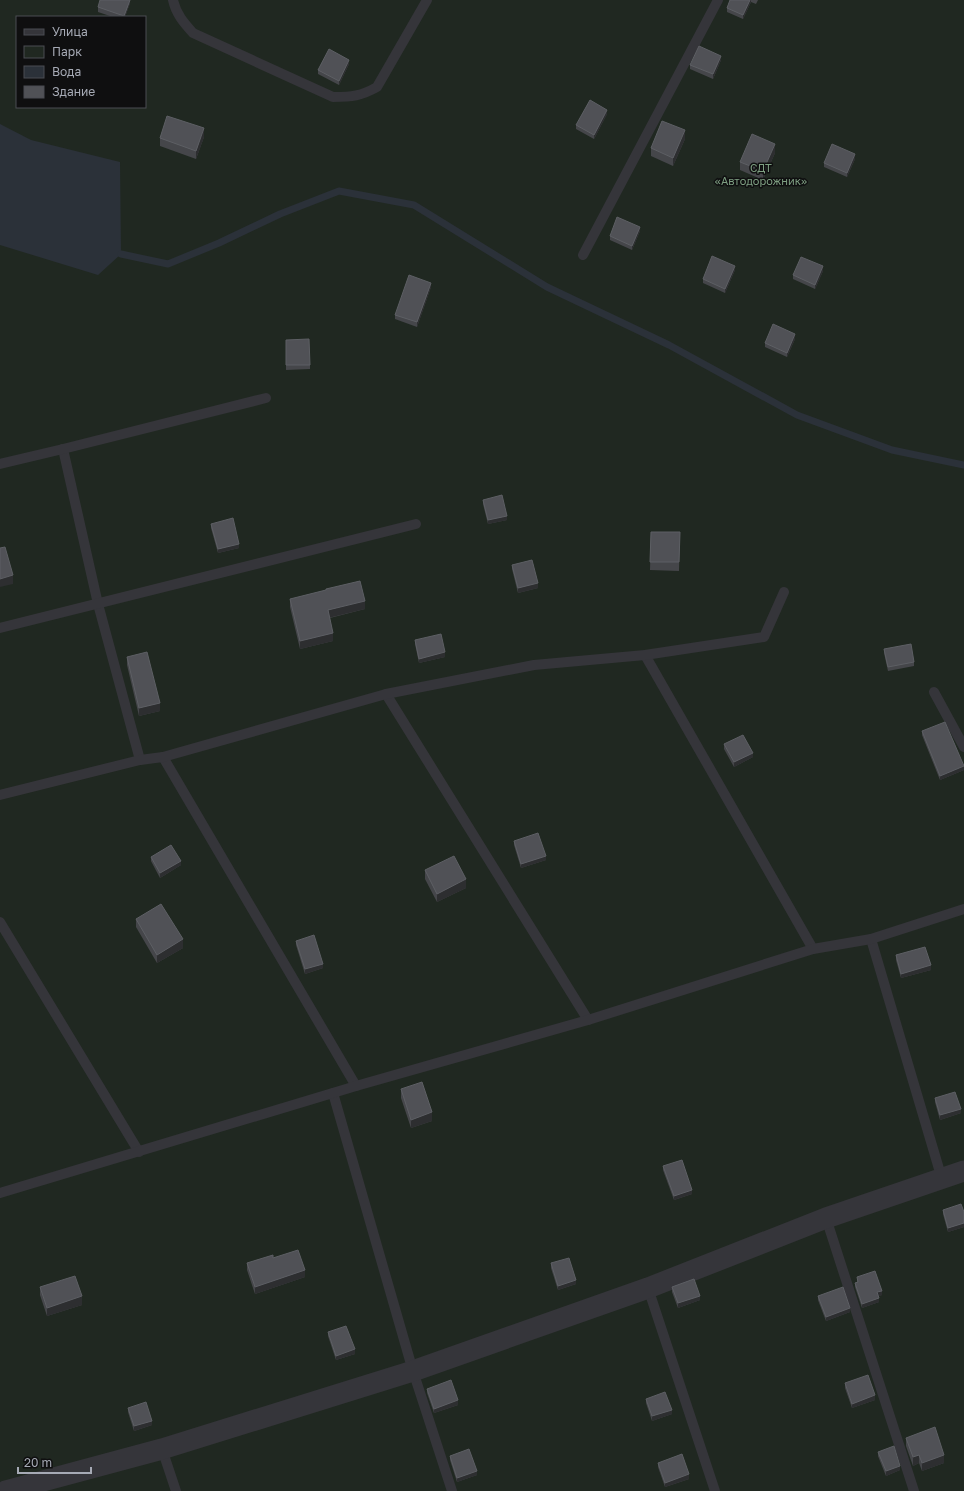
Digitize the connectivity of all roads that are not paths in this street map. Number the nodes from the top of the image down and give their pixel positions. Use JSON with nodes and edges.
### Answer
{"nodes":[{"id":1,"x":173,"y":0,"type":"edge"},
{"id":2,"x":427,"y":0,"type":"edge"},
{"id":3,"x":718,"y":0,"type":"edge"},
{"id":4,"x":583,"y":255,"type":"dead end"},
{"id":5,"x":266,"y":398,"type":"dead end"},
{"id":6,"x":63,"y":449,"type":"junction"},
{"id":7,"x":0,"y":464,"type":"edge"},
{"id":8,"x":416,"y":524,"type":"dead end"},
{"id":9,"x":784,"y":592,"type":"dead end"},
{"id":10,"x":98,"y":604,"type":"junction"},
{"id":11,"x":0,"y":628,"type":"edge"},
{"id":12,"x":645,"y":655,"type":"junction"},
{"id":13,"x":934,"y":692,"type":"dead end"},
{"id":14,"x":386,"y":694,"type":"junction"},
{"id":15,"x":964,"y":747,"type":"edge"},
{"id":16,"x":163,"y":757,"type":"junction"},
{"id":17,"x":140,"y":760,"type":"junction"},
{"id":18,"x":0,"y":795,"type":"edge"},
{"id":19,"x":964,"y":909,"type":"edge"},
{"id":20,"x":0,"y":922,"type":"edge"},
{"id":21,"x":871,"y":939,"type":"junction"},
{"id":22,"x":813,"y":949,"type":"junction"},
{"id":23,"x":588,"y":1020,"type":"junction"},
{"id":24,"x":356,"y":1086,"type":"junction"},
{"id":25,"x":333,"y":1093,"type":"junction"},
{"id":26,"x":139,"y":1152,"type":"junction"},
{"id":27,"x":964,"y":1171,"type":"edge"},
{"id":28,"x":942,"y":1179,"type":"junction"},
{"id":29,"x":0,"y":1192,"type":"edge"},
{"id":30,"x":826,"y":1218,"type":"junction"},
{"id":31,"x":648,"y":1288,"type":"junction"},
{"id":32,"x":413,"y":1372,"type":"junction"},
{"id":33,"x":162,"y":1449,"type":"junction"},
{"id":34,"x":6,"y":1491,"type":"edge"},
{"id":35,"x":176,"y":1491,"type":"edge"},
{"id":36,"x":452,"y":1491,"type":"edge"},
{"id":37,"x":715,"y":1491,"type":"edge"},
{"id":38,"x":914,"y":1491,"type":"edge"}],
"edges":[{"from":1,"to":2,"type":"lane"},
{"from":3,"to":4,"type":"lane"},
{"from":5,"to":6,"type":"lane"},
{"from":6,"to":7,"type":"lane"},
{"from":6,"to":10,"type":"lane"},
{"from":8,"to":10,"type":"lane"},
{"from":9,"to":12,"type":"lane"},
{"from":10,"to":11,"type":"lane"},
{"from":10,"to":17,"type":"lane"},
{"from":12,"to":14,"type":"lane"},
{"from":12,"to":22,"type":"lane"},
{"from":13,"to":15,"type":"lane"},
{"from":14,"to":16,"type":"lane"},
{"from":14,"to":23,"type":"lane"},
{"from":16,"to":17,"type":"lane"},
{"from":16,"to":24,"type":"lane"},
{"from":17,"to":18,"type":"lane"},
{"from":19,"to":21,"type":"lane"},
{"from":20,"to":26,"type":"lane"},
{"from":21,"to":22,"type":"lane"},
{"from":21,"to":28,"type":"lane"},
{"from":22,"to":23,"type":"lane"},
{"from":23,"to":24,"type":"lane"},
{"from":24,"to":25,"type":"lane"},
{"from":25,"to":26,"type":"lane"},
{"from":25,"to":32,"type":"lane"},
{"from":26,"to":29,"type":"lane"},
{"from":27,"to":28,"type":"street"},
{"from":28,"to":30,"type":"street"},
{"from":30,"to":31,"type":"street"},
{"from":30,"to":38,"type":"lane"},
{"from":31,"to":32,"type":"street"},
{"from":31,"to":37,"type":"lane"},
{"from":32,"to":33,"type":"street"},
{"from":32,"to":36,"type":"lane"},
{"from":33,"to":34,"type":"street"},
{"from":33,"to":35,"type":"lane"}]}
